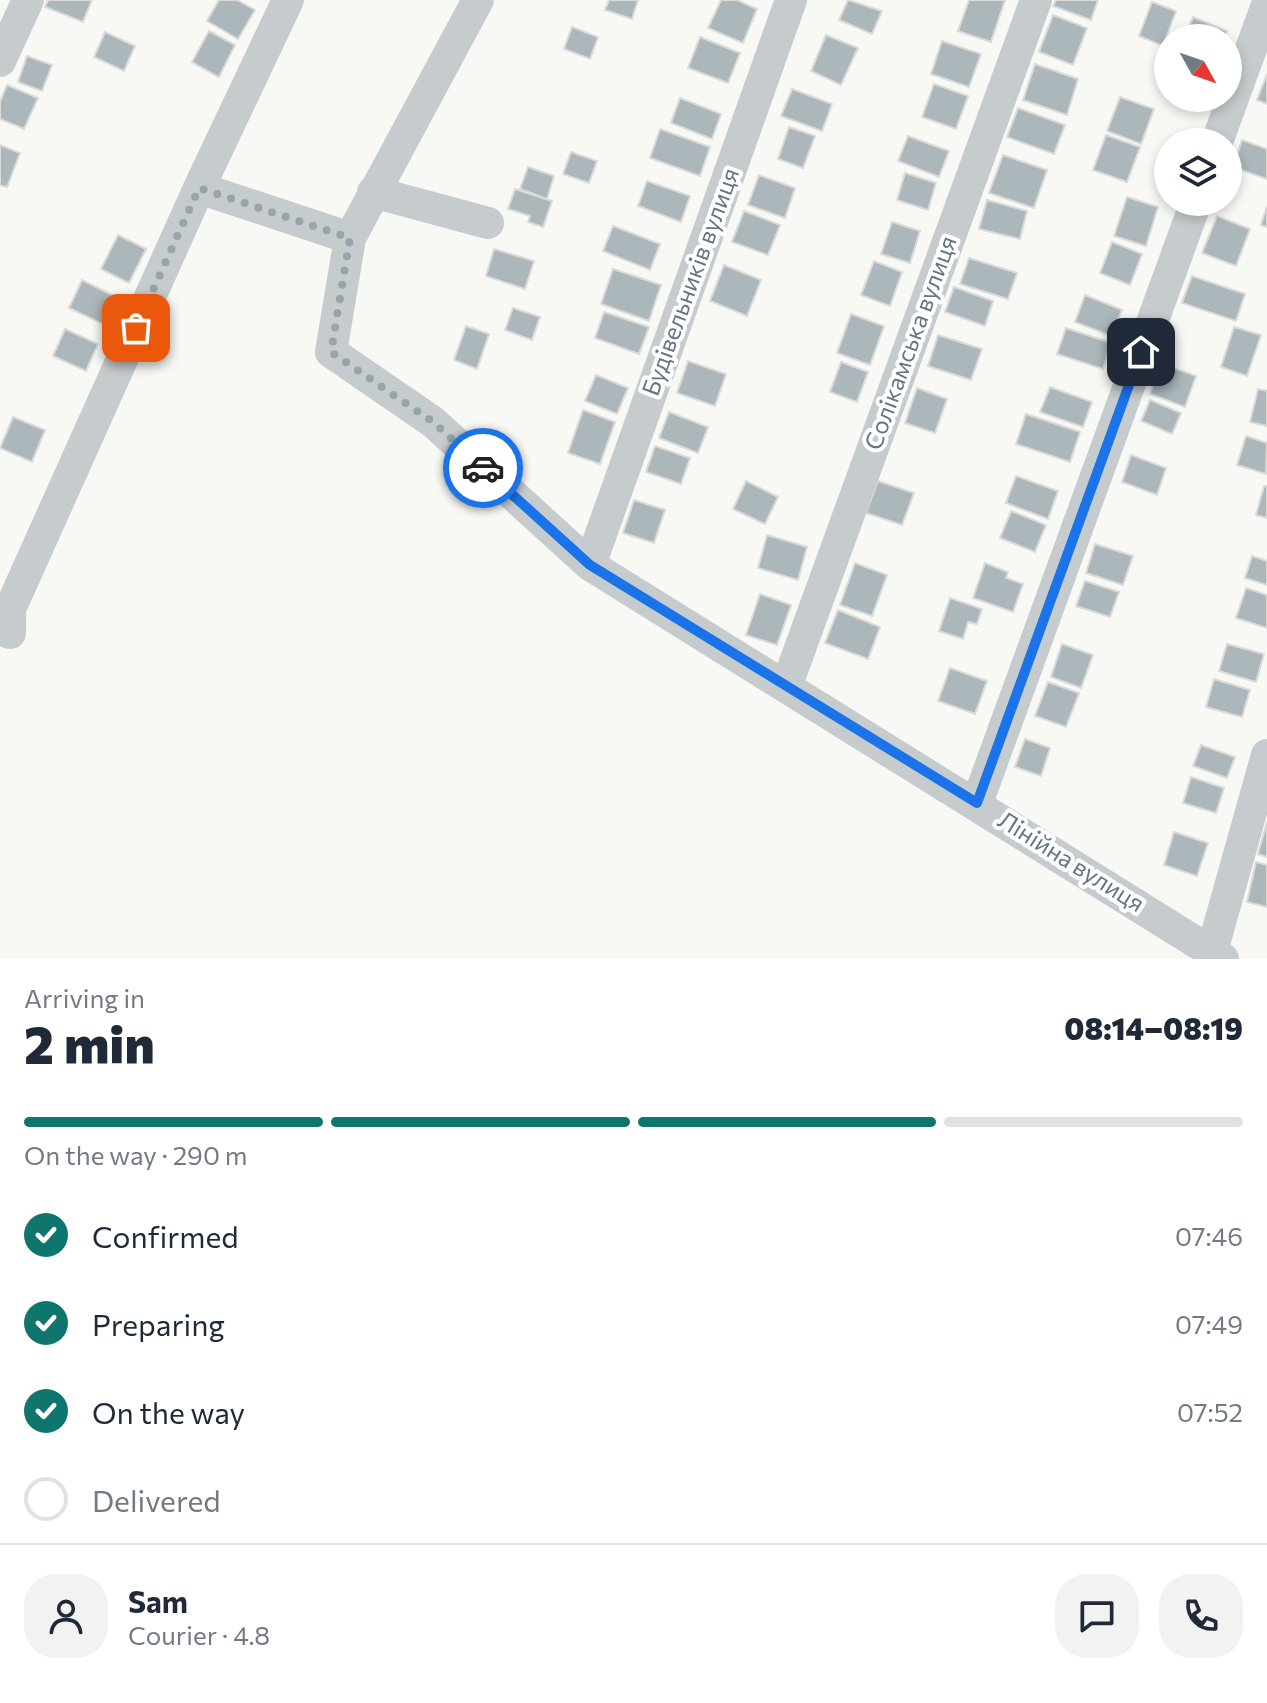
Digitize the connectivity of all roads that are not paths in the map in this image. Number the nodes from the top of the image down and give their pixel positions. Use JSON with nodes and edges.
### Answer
{"nodes":[{"id":1,"x":28,"y":0,"type":"edge"},
{"id":2,"x":288,"y":0,"type":"edge"},
{"id":3,"x":478,"y":0,"type":"edge"},
{"id":4,"x":791,"y":0,"type":"edge"},
{"id":5,"x":1036,"y":0,"type":"edge"},
{"id":6,"x":1267,"y":5,"type":"edge"},
{"id":7,"x":0,"y":61,"type":"edge"},
{"id":8,"x":1222,"y":128,"type":"edge"},
{"id":9,"x":199,"y":188,"type":"junction"},
{"id":10,"x":373,"y":192,"type":"junction"},
{"id":11,"x":1191,"y":216,"type":"edge"},
{"id":12,"x":488,"y":223,"type":"dead end"},
{"id":13,"x":350,"y":238,"type":"junction"},
{"id":14,"x":590,"y":565,"type":"junction"},
{"id":15,"x":5,"y":619,"type":"edge"},
{"id":16,"x":786,"y":687,"type":"junction"},
{"id":17,"x":1267,"y":755,"type":"edge"},
{"id":18,"x":977,"y":803,"type":"junction"},
{"id":19,"x":1218,"y":955,"type":"edge"}],
"edges":[{"from":1,"to":7,"type":"street"},
{"from":2,"to":9,"type":"street"},
{"from":3,"to":10,"type":"street"},
{"from":4,"to":14,"type":"street","name":"Будівельників вулиця"},
{"from":5,"to":16,"type":"street","name":"Солікамська вулиця"},
{"from":6,"to":8,"type":"street"},
{"from":9,"to":13,"type":"street"},
{"from":9,"to":15,"type":"street"},
{"from":10,"to":12,"type":"street"},
{"from":10,"to":13,"type":"street"},
{"from":11,"to":18,"type":"street"},
{"from":13,"to":14,"type":"street","name":"Лінійна вулиця"},
{"from":14,"to":16,"type":"street","name":"Лінійна вулиця"},
{"from":16,"to":18,"type":"street","name":"Лінійна вулиця"},
{"from":17,"to":19,"type":"street"},
{"from":18,"to":19,"type":"street","name":"Лінійна вулиця"}]}
